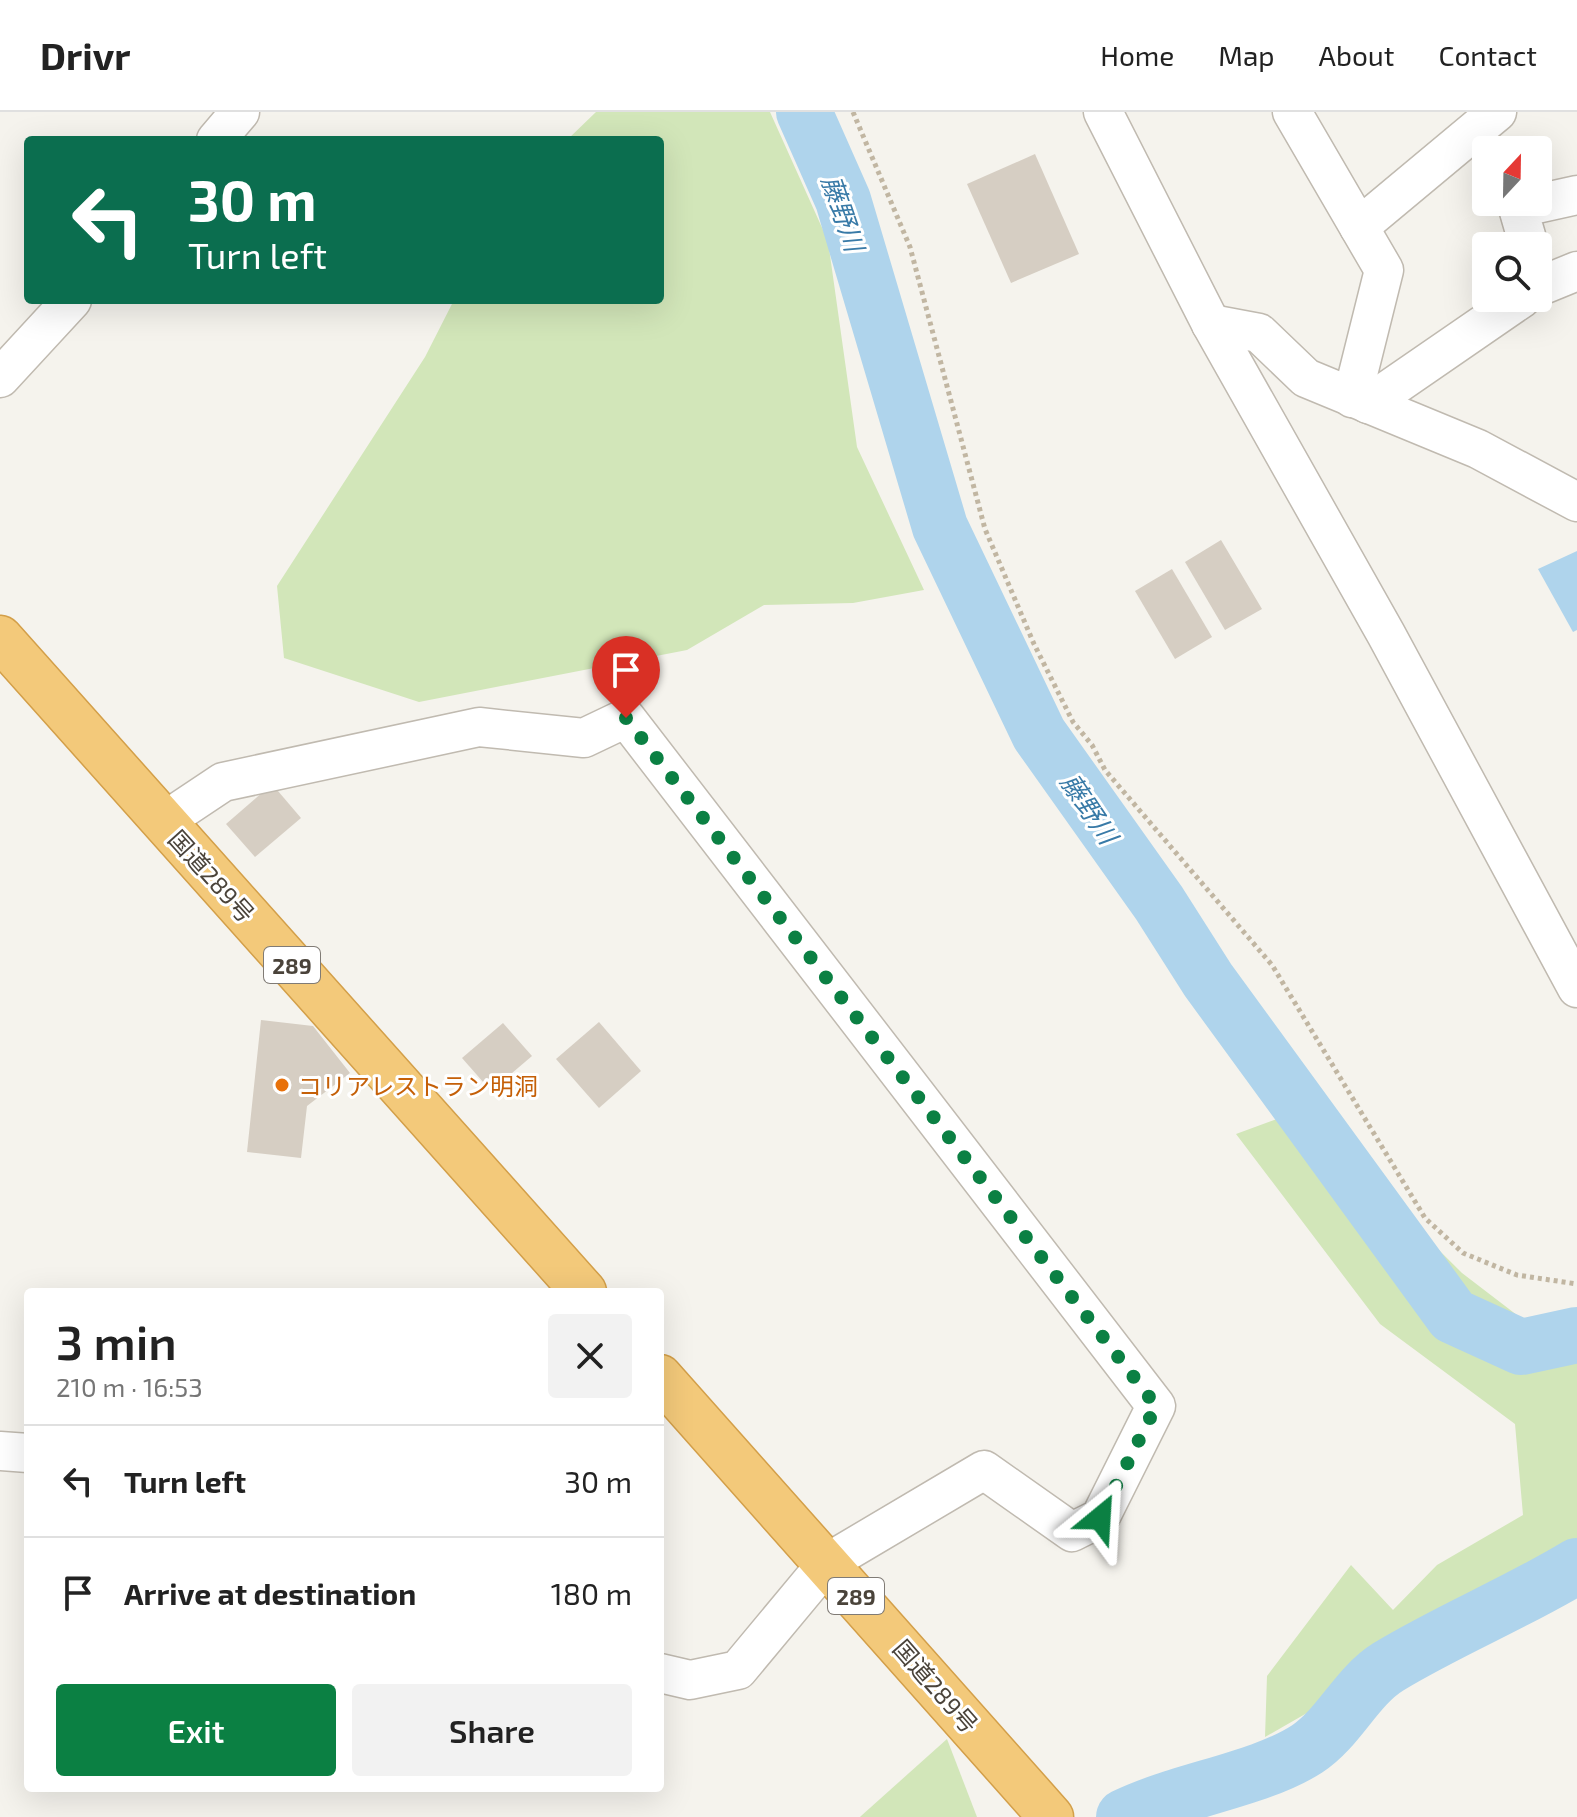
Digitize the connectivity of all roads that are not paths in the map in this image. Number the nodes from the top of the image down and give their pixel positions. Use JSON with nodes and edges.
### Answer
{"nodes":[{"id":1,"x":240,"y":112,"type":"edge"},
{"id":2,"x":1103,"y":112,"type":"edge"},
{"id":3,"x":1292,"y":112,"type":"edge"},
{"id":4,"x":1497,"y":112,"type":"edge"},
{"id":5,"x":219,"y":136,"type":"edge"},
{"id":6,"x":1577,"y":195,"type":"edge"},
{"id":7,"x":1359,"y":227,"type":"junction"},
{"id":8,"x":1525,"y":232,"type":"edge"},
{"id":9,"x":1577,"y":271,"type":"edge"},
{"id":10,"x":1552,"y":280,"type":"edge"},
{"id":11,"x":68,"y":304,"type":"edge"},
{"id":12,"x":1495,"y":312,"type":"edge"},
{"id":13,"x":1211,"y":324,"type":"junction"},
{"id":14,"x":0,"y":378,"type":"edge"},
{"id":15,"x":1360,"y":401,"type":"junction"},
{"id":16,"x":1577,"y":502,"type":"edge"},
{"id":17,"x":0,"y":638,"type":"edge"},
{"id":18,"x":163,"y":822,"type":"junction"},
{"id":19,"x":1577,"y":988,"type":"edge"},
{"id":20,"x":580,"y":1288,"type":"edge"},
{"id":21,"x":664,"y":1381,"type":"edge"},
{"id":22,"x":0,"y":1451,"type":"edge"},
{"id":23,"x":24,"y":1453,"type":"edge"},
{"id":24,"x":827,"y":1563,"type":"junction"},
{"id":25,"x":664,"y":1674,"type":"edge"},
{"id":26,"x":1051,"y":1817,"type":"edge"}],
"edges":[{"from":1,"to":5,"type":"street"},
{"from":2,"to":13,"type":"street"},
{"from":3,"to":7,"type":"street"},
{"from":4,"to":7,"type":"street"},
{"from":6,"to":8,"type":"street"},
{"from":7,"to":15,"type":"street"},
{"from":9,"to":10,"type":"street"},
{"from":11,"to":14,"type":"street"},
{"from":12,"to":15,"type":"street"},
{"from":13,"to":15,"type":"street"},
{"from":13,"to":19,"type":"street"},
{"from":15,"to":16,"type":"street"},
{"from":17,"to":18,"type":"highway","name":"国道289号","number":"289"},
{"from":18,"to":20,"type":"highway","name":"国道289号","number":"289"},
{"from":18,"to":24,"type":"street"},
{"from":21,"to":24,"type":"highway","name":"国道289号","number":"289"},
{"from":22,"to":23,"type":"street"},
{"from":24,"to":25,"type":"street"},
{"from":24,"to":26,"type":"highway","name":"国道289号","number":"289"}]}
